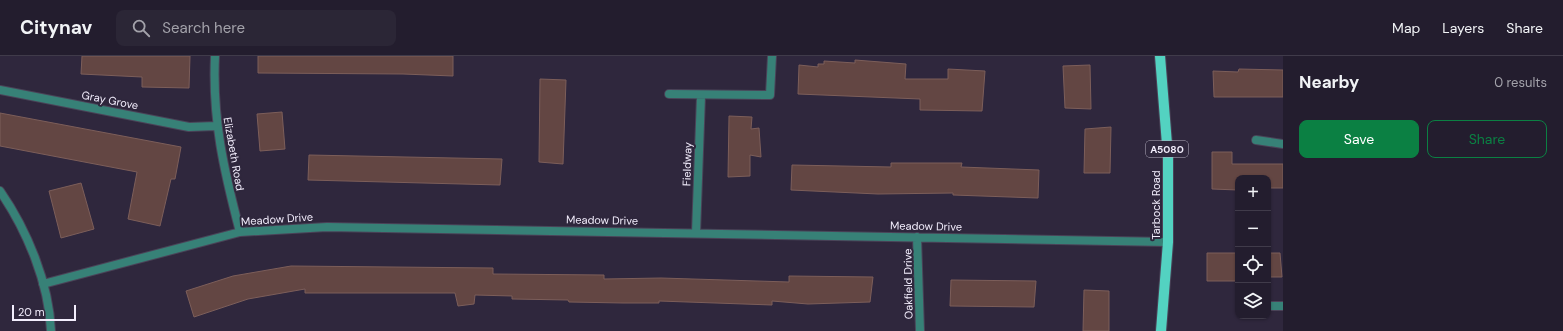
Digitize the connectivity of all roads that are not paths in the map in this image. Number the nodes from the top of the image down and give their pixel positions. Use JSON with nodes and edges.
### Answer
{"nodes":[{"id":1,"x":215,"y":56,"type":"edge"},
{"id":2,"x":772,"y":56,"type":"edge"},
{"id":3,"x":1160,"y":56,"type":"edge"},
{"id":4,"x":0,"y":90,"type":"edge"},
{"id":5,"x":669,"y":94,"type":"dead end"},
{"id":6,"x":701,"y":96,"type":"junction"},
{"id":7,"x":216,"y":126,"type":"junction"},
{"id":8,"x":1256,"y":140,"type":"dead end"},
{"id":9,"x":1283,"y":144,"type":"edge"},
{"id":10,"x":0,"y":191,"type":"edge"},
{"id":11,"x":240,"y":232,"type":"junction"},
{"id":12,"x":696,"y":233,"type":"junction"},
{"id":13,"x":918,"y":237,"type":"junction"},
{"id":14,"x":1168,"y":242,"type":"junction"},
{"id":15,"x":43,"y":284,"type":"junction"},
{"id":16,"x":1271,"y":306,"type":"edge"},
{"id":17,"x":1283,"y":306,"type":"edge"},
{"id":18,"x":51,"y":331,"type":"edge"},
{"id":19,"x":920,"y":331,"type":"edge"},
{"id":20,"x":1161,"y":331,"type":"edge"}],
"edges":[{"from":1,"to":7,"type":"street","name":"Elizabeth Road"},
{"from":2,"to":6,"type":"street"},
{"from":3,"to":14,"type":"main road","name":"Tarbock Road","number":"A5080"},
{"from":4,"to":7,"type":"street","name":"Gray Grove"},
{"from":5,"to":6,"type":"street"},
{"from":6,"to":12,"type":"street","name":"Fieldway"},
{"from":7,"to":11,"type":"street","name":"Elizabeth Road"},
{"from":8,"to":9,"type":"street"},
{"from":10,"to":15,"type":"street"},
{"from":11,"to":12,"type":"street","name":"Meadow Drive"},
{"from":11,"to":15,"type":"street","name":"Meadow Drive"},
{"from":12,"to":13,"type":"street","name":"Meadow Drive"},
{"from":13,"to":14,"type":"street","name":"Meadow Drive"},
{"from":13,"to":19,"type":"street","name":"Oakfield Drive"},
{"from":14,"to":20,"type":"main road","name":"Tarbock Road","number":"A5080"},
{"from":15,"to":18,"type":"street"},
{"from":16,"to":17,"type":"street"}]}
